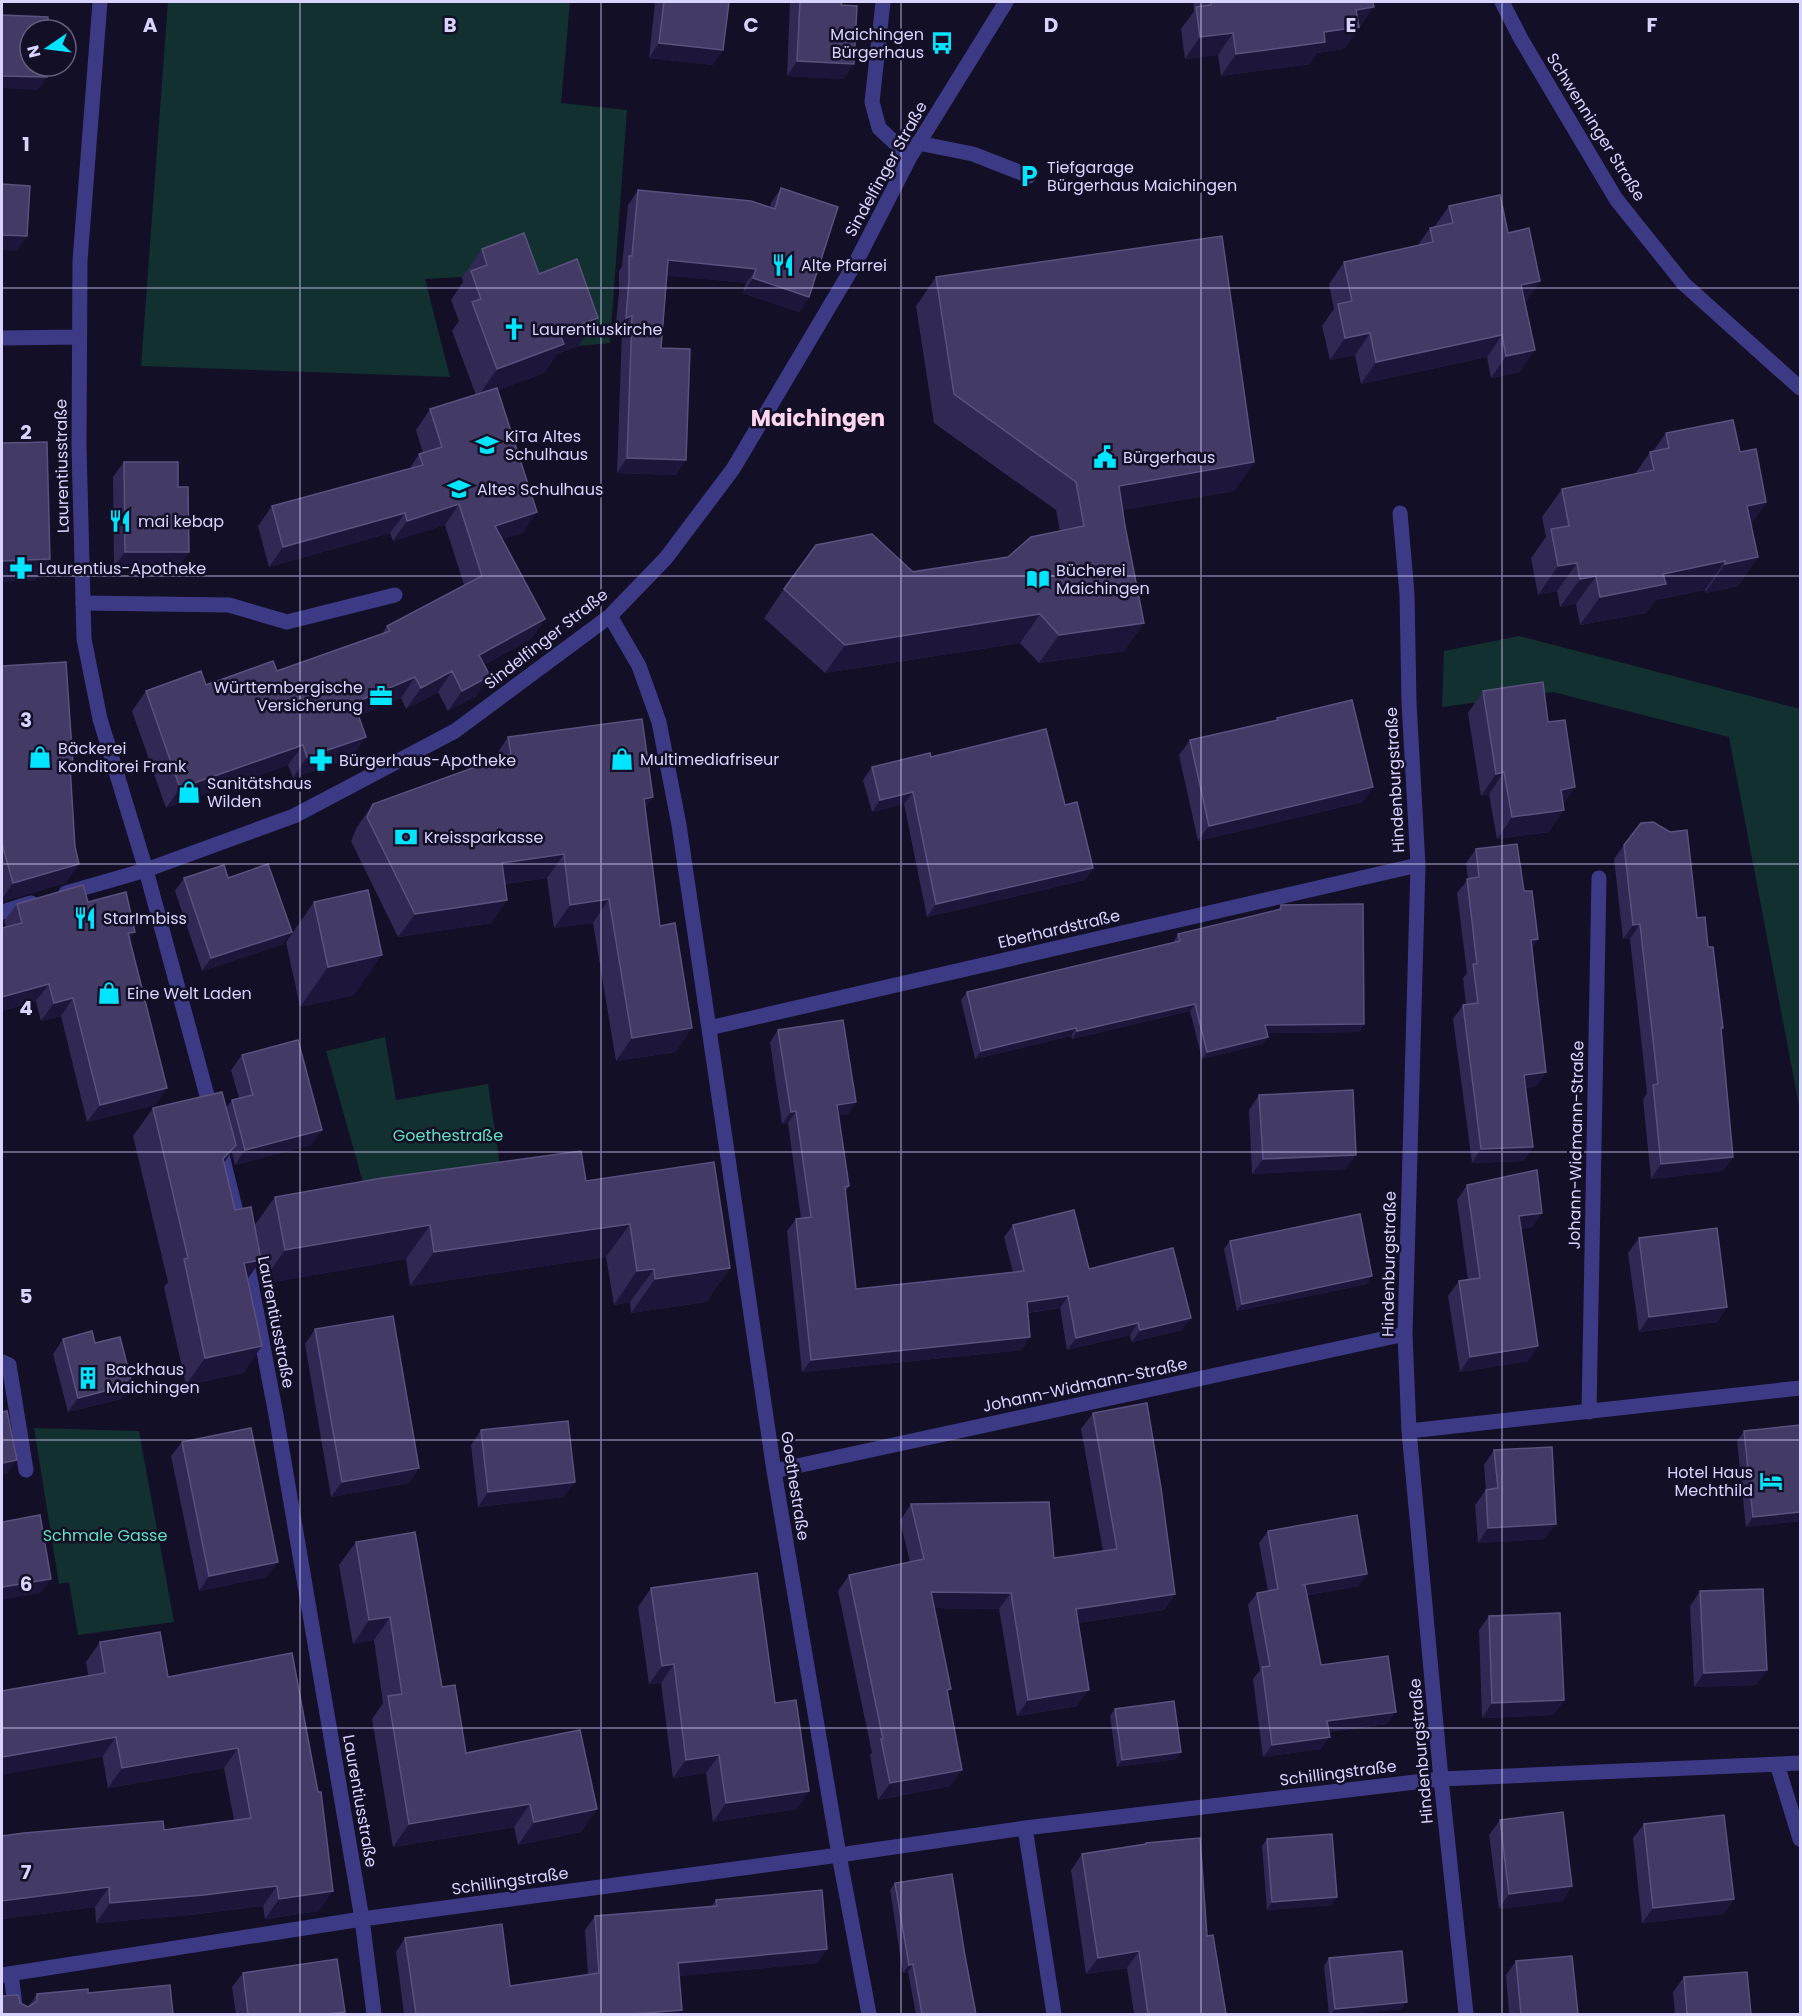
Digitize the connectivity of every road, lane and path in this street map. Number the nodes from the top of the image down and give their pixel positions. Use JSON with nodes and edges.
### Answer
{"nodes":[{"id":1,"x":100,"y":2,"type":"edge"},
{"id":2,"x":884,"y":2,"type":"edge"},
{"id":3,"x":1006,"y":2,"type":"edge"},
{"id":4,"x":1502,"y":2,"type":"edge"},
{"id":5,"x":918,"y":142,"type":"junction"},
{"id":6,"x":910,"y":157,"type":"junction"},
{"id":7,"x":1029,"y":176,"type":"dead end"},
{"id":8,"x":78,"y":337,"type":"junction"},
{"id":9,"x":2,"y":338,"type":"edge"},
{"id":10,"x":1800,"y":388,"type":"edge"},
{"id":11,"x":1400,"y":513,"type":"dead end"},
{"id":12,"x":395,"y":595,"type":"dead end"},
{"id":13,"x":83,"y":603,"type":"junction"},
{"id":14,"x":610,"y":616,"type":"junction"},
{"id":15,"x":1418,"y":865,"type":"junction"},
{"id":16,"x":147,"y":870,"type":"junction"},
{"id":17,"x":1599,"y":878,"type":"dead end"},
{"id":18,"x":2,"y":912,"type":"edge"},
{"id":19,"x":709,"y":1028,"type":"junction"},
{"id":20,"x":1405,"y":1334,"type":"junction"},
{"id":21,"x":2,"y":1362,"type":"edge"},
{"id":22,"x":1800,"y":1388,"type":"edge"},
{"id":23,"x":1588,"y":1412,"type":"junction"},
{"id":24,"x":1409,"y":1431,"type":"junction"},
{"id":25,"x":26,"y":1470,"type":"dead end"},
{"id":26,"x":774,"y":1471,"type":"junction"},
{"id":27,"x":1800,"y":1763,"type":"edge"},
{"id":28,"x":1777,"y":1764,"type":"junction"},
{"id":29,"x":1441,"y":1779,"type":"junction"},
{"id":30,"x":1025,"y":1828,"type":"junction"},
{"id":31,"x":1800,"y":1839,"type":"edge"},
{"id":32,"x":839,"y":1855,"type":"junction"},
{"id":33,"x":362,"y":1919,"type":"junction"},
{"id":34,"x":6,"y":1975,"type":"edge"},
{"id":35,"x":16,"y":2014,"type":"edge"},
{"id":36,"x":374,"y":2014,"type":"edge"},
{"id":37,"x":869,"y":2014,"type":"edge"},
{"id":38,"x":1054,"y":2014,"type":"edge"},
{"id":39,"x":1466,"y":2014,"type":"edge"}],
"edges":[{"from":1,"to":8,"type":"street","name":"Laurentiusstraße"},
{"from":2,"to":6,"type":"street"},
{"from":3,"to":5,"type":"street","name":"Sindelfinger Straße"},
{"from":4,"to":10,"type":"street","name":"Schwenninger Straße"},
{"from":5,"to":6,"type":"street","name":"Sindelfinger Straße"},
{"from":5,"to":7,"type":"street"},
{"from":6,"to":14,"type":"street","name":"Sindelfinger Straße"},
{"from":8,"to":9,"type":"street"},
{"from":8,"to":13,"type":"street","name":"Laurentiusstraße"},
{"from":11,"to":15,"type":"street","name":"Hindenburgstraße"},
{"from":12,"to":13,"type":"street"},
{"from":13,"to":16,"type":"street","name":"Laurentiusstraße"},
{"from":14,"to":16,"type":"street","name":"Sindelfinger Straße"},
{"from":14,"to":19,"type":"street","name":"Goethestraße"},
{"from":15,"to":19,"type":"street","name":"Eberhardstraße"},
{"from":15,"to":20,"type":"street","name":"Hindenburgstraße"},
{"from":16,"to":18,"type":"street","name":"Sindelfinger Straße"},
{"from":16,"to":33,"type":"street","name":"Laurentiusstraße"},
{"from":17,"to":23,"type":"street","name":"Johann-Widmann-Straße"},
{"from":19,"to":26,"type":"street","name":"Goethestraße"},
{"from":20,"to":24,"type":"street","name":"Hindenburgstraße"},
{"from":20,"to":26,"type":"street","name":"Johann-Widmann-Straße"},
{"from":21,"to":25,"type":"street"},
{"from":22,"to":23,"type":"street"},
{"from":23,"to":24,"type":"street"},
{"from":24,"to":29,"type":"street","name":"Hindenburgstraße"},
{"from":26,"to":32,"type":"street","name":"Goethestraße"},
{"from":27,"to":28,"type":"street","name":"Schillingstraße"},
{"from":28,"to":29,"type":"street","name":"Schillingstraße"},
{"from":28,"to":31,"type":"street"},
{"from":29,"to":30,"type":"street","name":"Schillingstraße"},
{"from":29,"to":39,"type":"street","name":"Hindenburgstraße"},
{"from":30,"to":32,"type":"street","name":"Schillingstraße"},
{"from":30,"to":38,"type":"street"},
{"from":32,"to":33,"type":"street","name":"Schillingstraße"},
{"from":32,"to":37,"type":"street","name":"Goethestraße"},
{"from":33,"to":34,"type":"street","name":"Schillingstraße"},
{"from":33,"to":36,"type":"street","name":"Laurentiusstraße"},
{"from":34,"to":35,"type":"street"}]}
